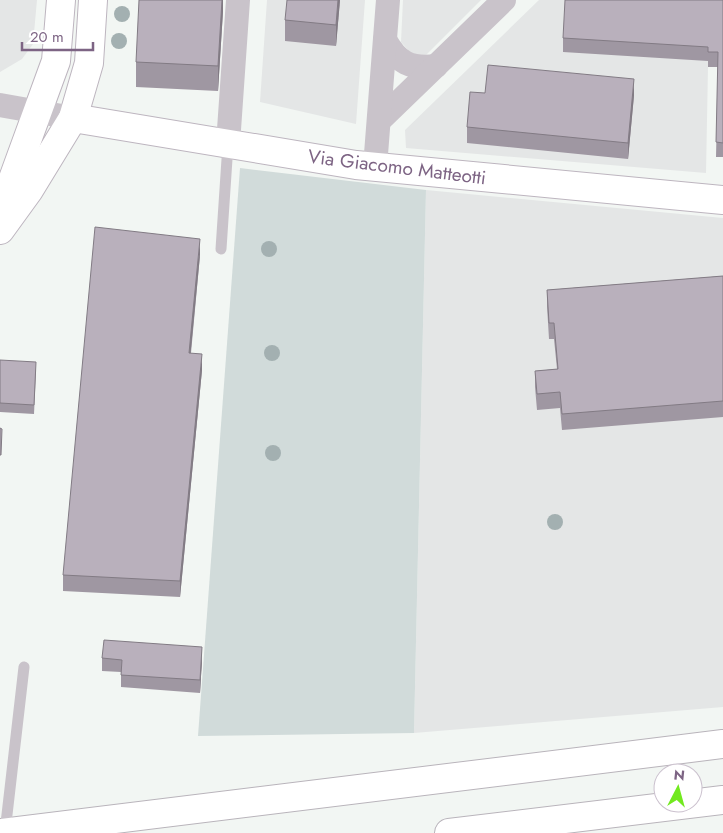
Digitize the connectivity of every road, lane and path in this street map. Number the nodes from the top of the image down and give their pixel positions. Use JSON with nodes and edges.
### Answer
{"nodes":[{"id":1,"x":60,"y":0,"type":"edge"},
{"id":2,"x":93,"y":0,"type":"edge"},
{"id":3,"x":238,"y":0,"type":"edge"},
{"id":4,"x":388,"y":0,"type":"edge"},
{"id":5,"x":504,"y":0,"type":"edge"},
{"id":6,"x":385,"y":40,"type":"junction"},
{"id":7,"x":436,"y":66,"type":"junction"},
{"id":8,"x":0,"y":105,"type":"edge"},
{"id":9,"x":37,"y":111,"type":"junction"},
{"id":10,"x":73,"y":118,"type":"junction"},
{"id":11,"x":379,"y":121,"type":"junction"},
{"id":12,"x":228,"y":144,"type":"junction"},
{"id":13,"x":376,"y":167,"type":"junction"},
{"id":14,"x":723,"y":200,"type":"edge"},
{"id":15,"x":0,"y":207,"type":"edge"},
{"id":16,"x":0,"y":230,"type":"edge"},
{"id":17,"x":220,"y":249,"type":"dead end"},
{"id":18,"x":24,"y":667,"type":"dead end"},
{"id":19,"x":723,"y":744,"type":"edge"},
{"id":20,"x":723,"y":800,"type":"edge"},
{"id":21,"x":4,"y":833,"type":"edge"},
{"id":22,"x":449,"y":833,"type":"edge"}],
"edges":[{"from":1,"to":9,"type":"main road"},
{"from":2,"to":10,"type":"main road"},
{"from":3,"to":12,"type":"street"},
{"from":4,"to":6,"type":"street"},
{"from":5,"to":7,"type":"street"},
{"from":6,"to":7,"type":"street"},
{"from":6,"to":11,"type":"street"},
{"from":7,"to":11,"type":"street"},
{"from":8,"to":9,"type":"street"},
{"from":9,"to":10,"type":"street"},
{"from":9,"to":15,"type":"main road"},
{"from":10,"to":12,"type":"main road","name":"Via Giacomo Matteotti"},
{"from":10,"to":16,"type":"main road"},
{"from":11,"to":13,"type":"street"},
{"from":12,"to":13,"type":"main road","name":"Via Giacomo Matteotti"},
{"from":12,"to":17,"type":"lane"},
{"from":13,"to":14,"type":"main road","name":"Via Giacomo Matteotti"},
{"from":18,"to":21,"type":"lane"},
{"from":19,"to":21,"type":"main road"},
{"from":20,"to":22,"type":"main road"}]}
